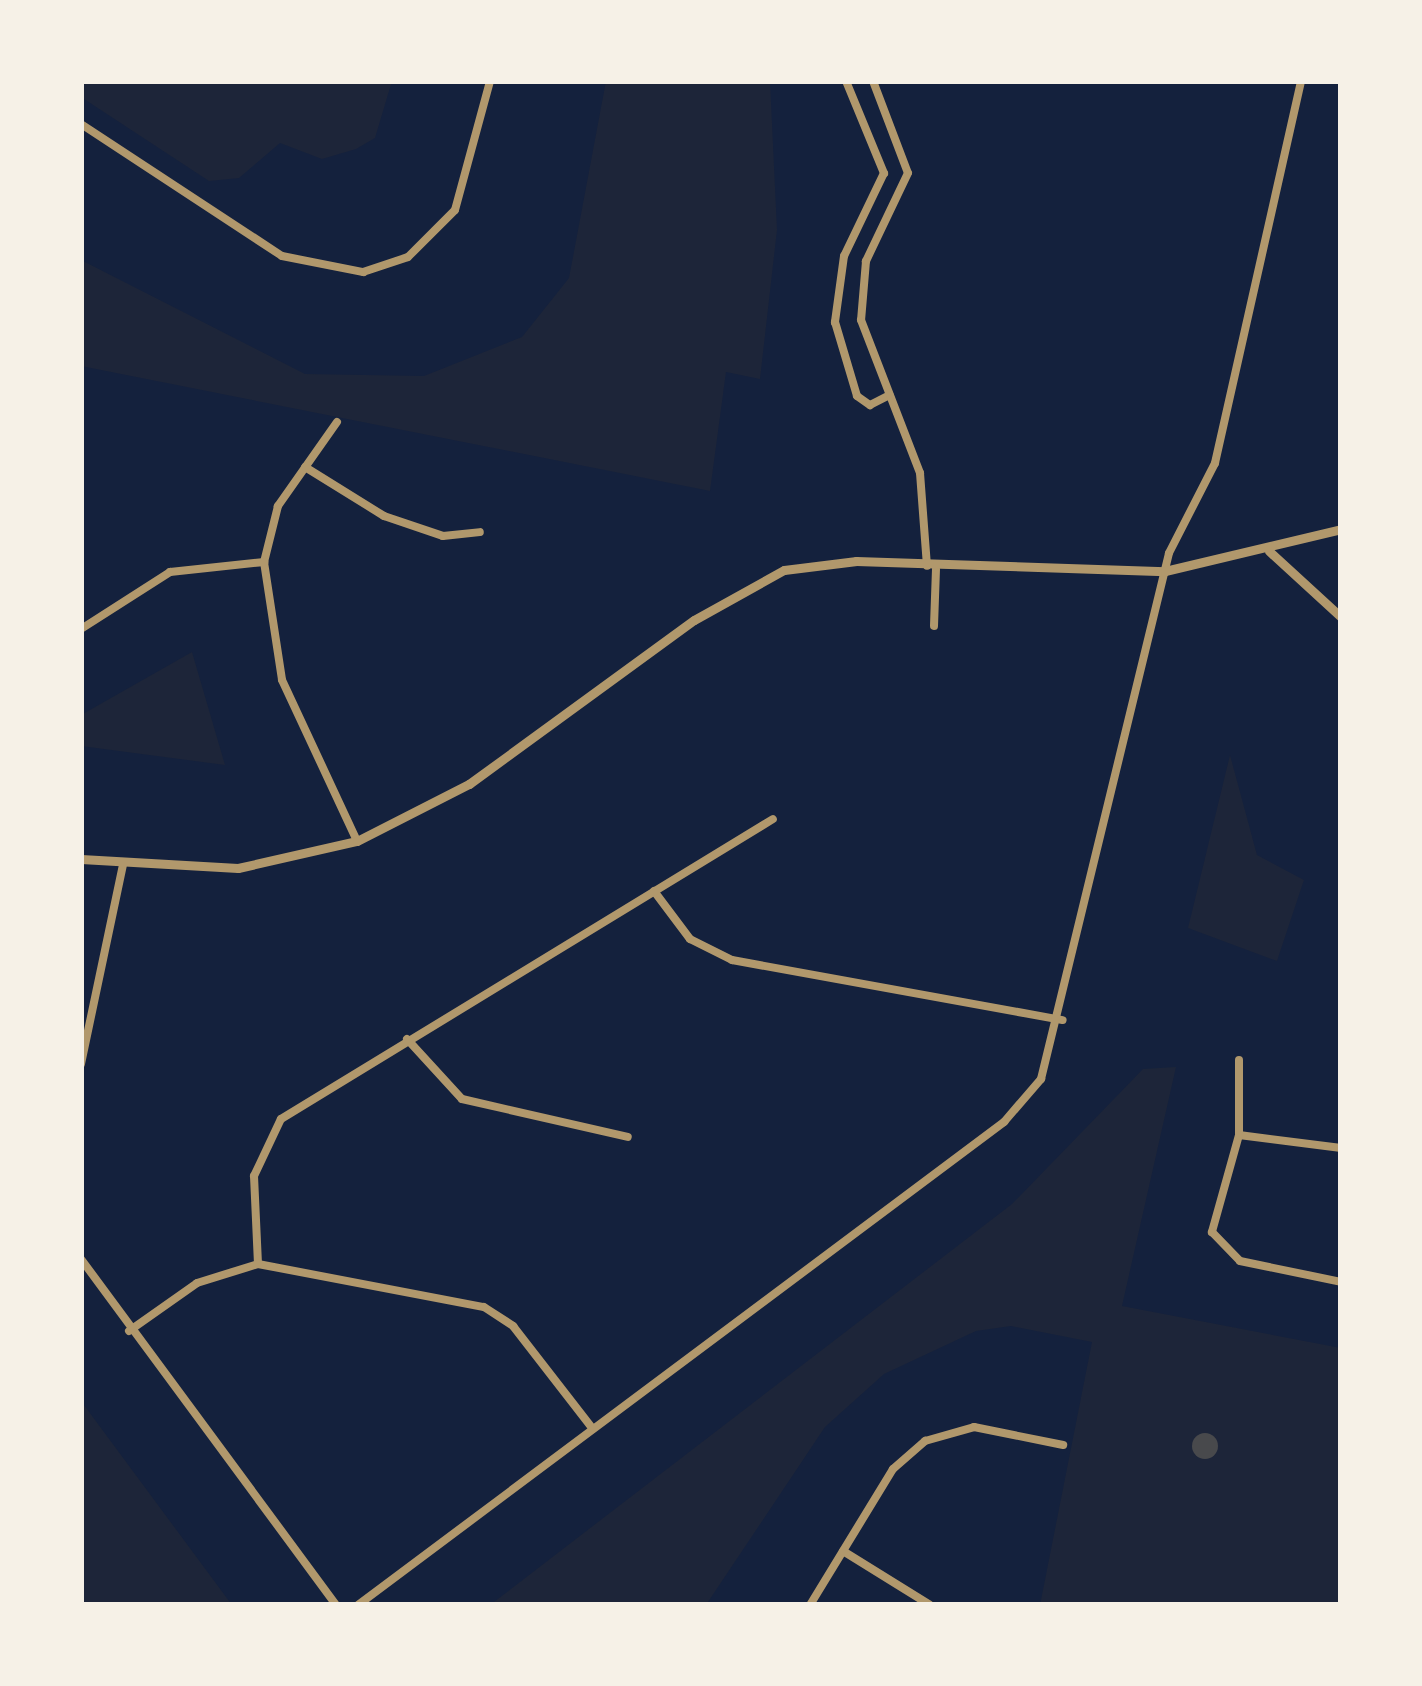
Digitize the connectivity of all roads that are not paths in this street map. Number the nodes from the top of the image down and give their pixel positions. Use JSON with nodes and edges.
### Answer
{"nodes":[{"id":1,"x":490,"y":81,"type":"edge"},
{"id":2,"x":846,"y":81,"type":"edge"},
{"id":3,"x":873,"y":81,"type":"edge"},
{"id":4,"x":1300,"y":81,"type":"edge"},
{"id":5,"x":81,"y":124,"type":"edge"},
{"id":6,"x":890,"y":395,"type":"junction"},
{"id":7,"x":337,"y":422,"type":"dead end"},
{"id":8,"x":304,"y":467,"type":"junction"},
{"id":9,"x":1341,"y":529,"type":"edge"},
{"id":10,"x":480,"y":532,"type":"dead end"},
{"id":11,"x":1269,"y":551,"type":"junction"},
{"id":12,"x":265,"y":562,"type":"junction"},
{"id":13,"x":932,"y":568,"type":"junction"},
{"id":14,"x":1165,"y":571,"type":"junction"},
{"id":15,"x":1341,"y":617,"type":"edge"},
{"id":16,"x":934,"y":626,"type":"dead end"},
{"id":17,"x":81,"y":629,"type":"edge"},
{"id":18,"x":772,"y":819,"type":"dead end"},
{"id":19,"x":357,"y":841,"type":"junction"},
{"id":20,"x":81,"y":859,"type":"edge"},
{"id":21,"x":123,"y":866,"type":"junction"},
{"id":22,"x":654,"y":891,"type":"junction"},
{"id":23,"x":1063,"y":1020,"type":"junction"},
{"id":24,"x":407,"y":1040,"type":"junction"},
{"id":25,"x":1239,"y":1060,"type":"dead end"},
{"id":26,"x":81,"y":1064,"type":"edge"},
{"id":27,"x":628,"y":1136,"type":"dead end"},
{"id":28,"x":1239,"y":1136,"type":"junction"},
{"id":29,"x":1341,"y":1148,"type":"edge"},
{"id":30,"x":81,"y":1259,"type":"edge"},
{"id":31,"x":258,"y":1264,"type":"junction"},
{"id":32,"x":1341,"y":1282,"type":"edge"},
{"id":33,"x":129,"y":1331,"type":"junction"},
{"id":34,"x":593,"y":1430,"type":"junction"},
{"id":35,"x":1063,"y":1445,"type":"dead end"},
{"id":36,"x":843,"y":1551,"type":"junction"},
{"id":37,"x":336,"y":1605,"type":"edge"},
{"id":38,"x":358,"y":1605,"type":"edge"},
{"id":39,"x":810,"y":1605,"type":"edge"},
{"id":40,"x":930,"y":1605,"type":"edge"}],
"edges":[{"from":1,"to":5,"type":"street"},
{"from":2,"to":6,"type":"street"},
{"from":3,"to":6,"type":"street"},
{"from":4,"to":14,"type":"street"},
{"from":6,"to":13,"type":"street"},
{"from":7,"to":8,"type":"street"},
{"from":8,"to":10,"type":"street"},
{"from":8,"to":12,"type":"street"},
{"from":9,"to":11,"type":"street"},
{"from":11,"to":14,"type":"street"},
{"from":11,"to":15,"type":"street"},
{"from":12,"to":17,"type":"street"},
{"from":12,"to":19,"type":"street"},
{"from":13,"to":14,"type":"street"},
{"from":13,"to":16,"type":"street"},
{"from":13,"to":19,"type":"street"},
{"from":14,"to":23,"type":"street"},
{"from":18,"to":22,"type":"street"},
{"from":19,"to":21,"type":"street"},
{"from":20,"to":21,"type":"street"},
{"from":21,"to":26,"type":"street"},
{"from":22,"to":23,"type":"street"},
{"from":22,"to":24,"type":"street"},
{"from":23,"to":34,"type":"street"},
{"from":24,"to":27,"type":"street"},
{"from":24,"to":31,"type":"street"},
{"from":25,"to":28,"type":"street"},
{"from":28,"to":29,"type":"street"},
{"from":28,"to":32,"type":"street"},
{"from":30,"to":33,"type":"street"},
{"from":31,"to":33,"type":"street"},
{"from":31,"to":34,"type":"street"},
{"from":33,"to":37,"type":"street"},
{"from":34,"to":38,"type":"street"},
{"from":35,"to":36,"type":"street"},
{"from":36,"to":39,"type":"street"},
{"from":36,"to":40,"type":"street"}]}
